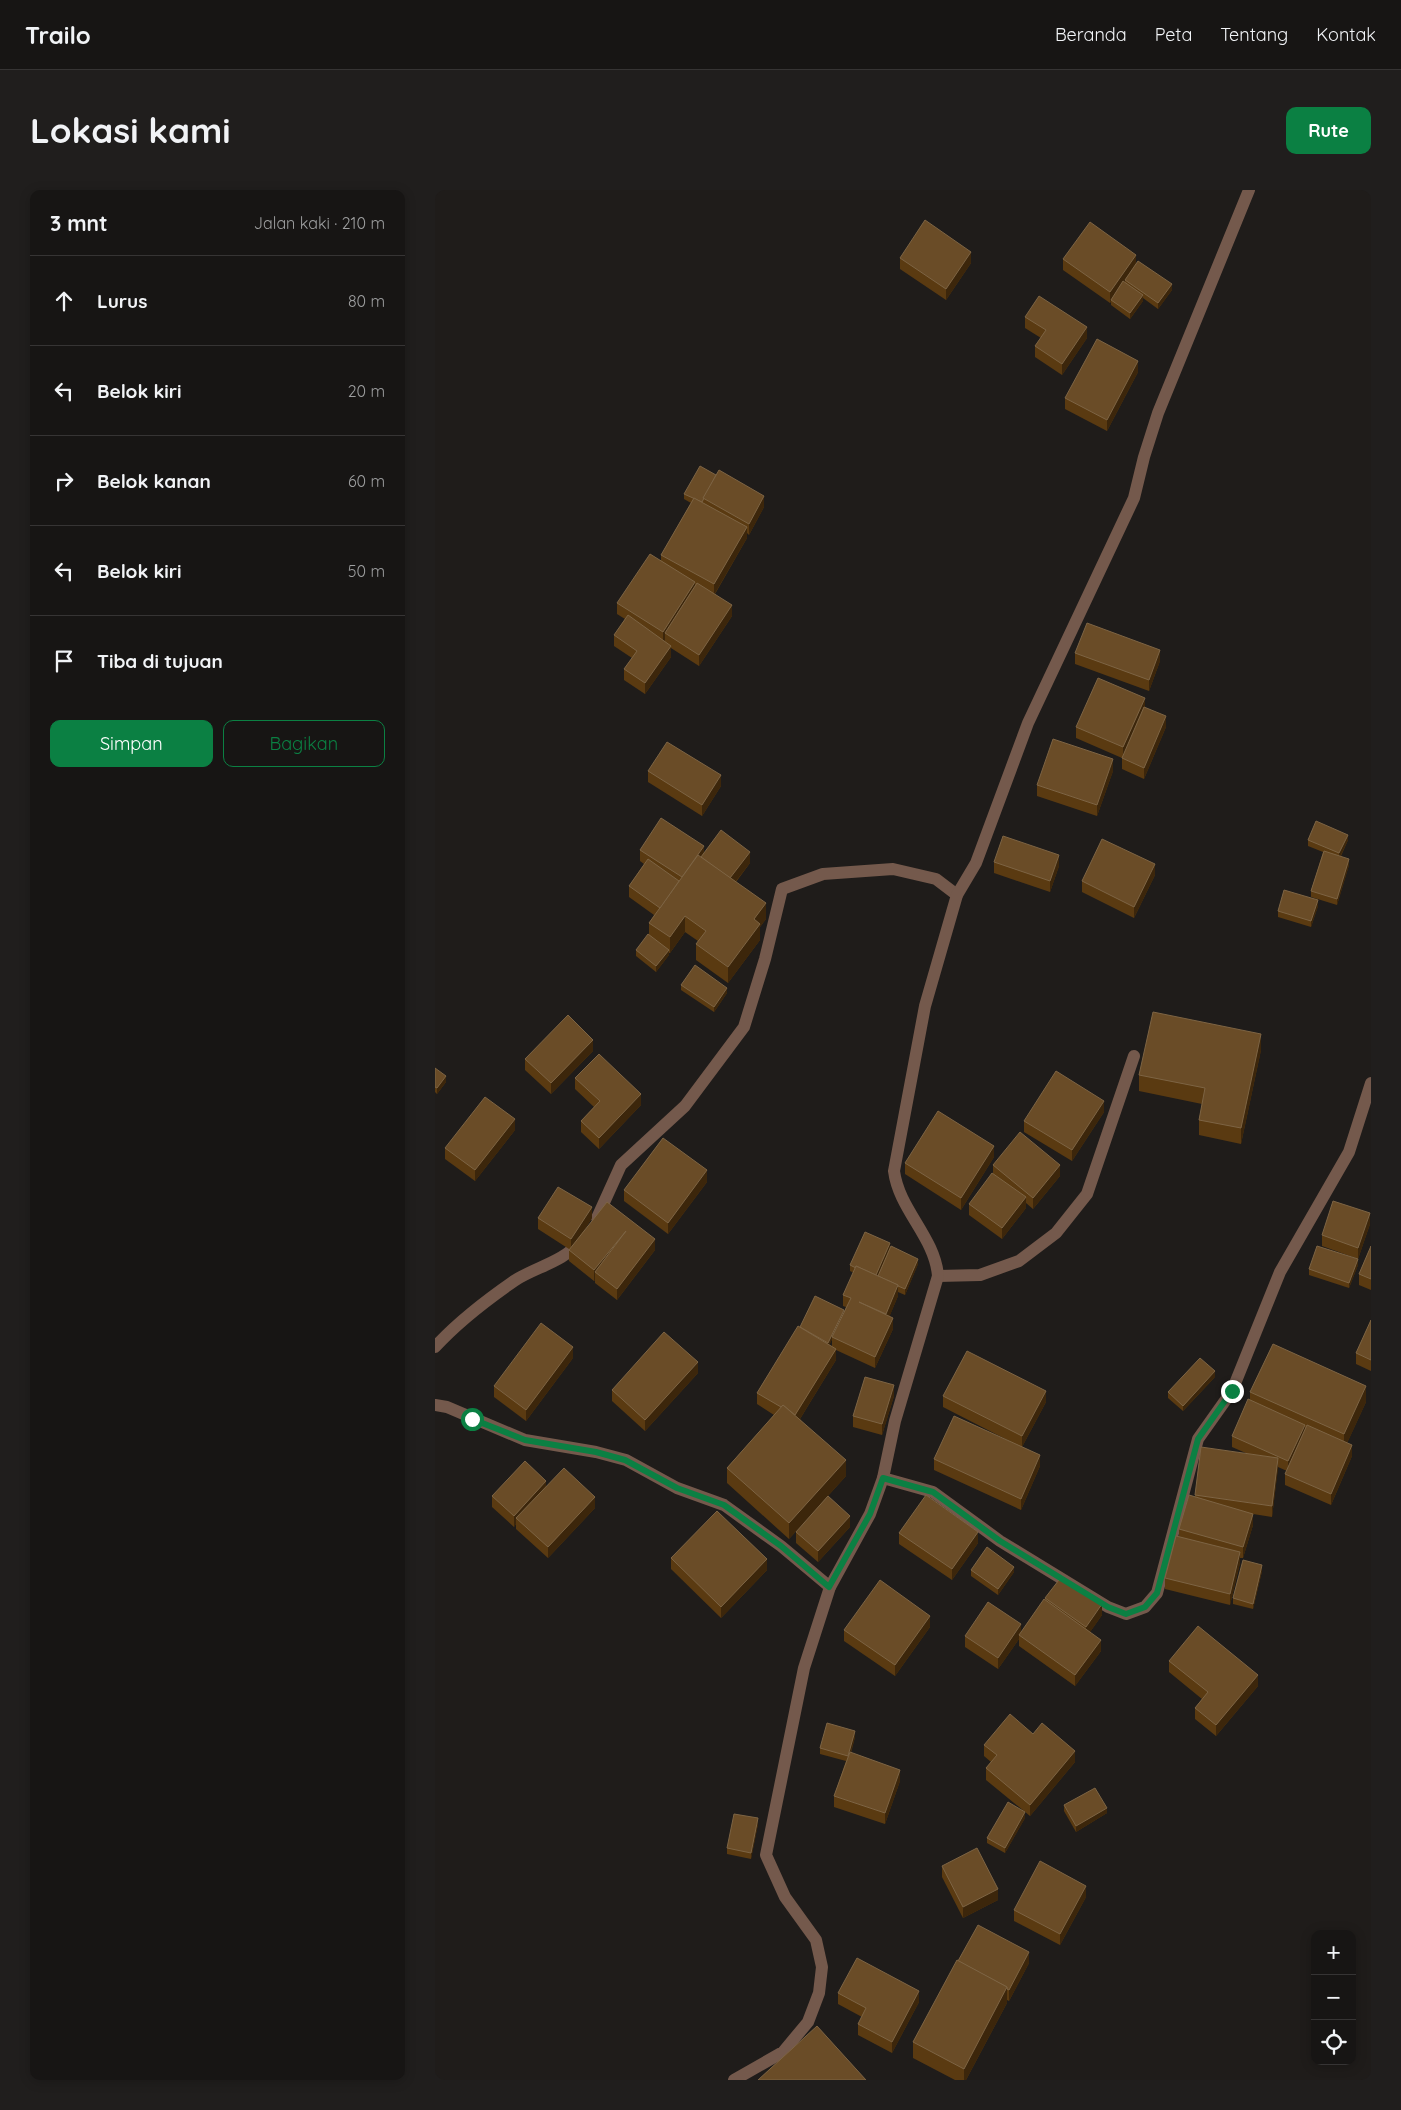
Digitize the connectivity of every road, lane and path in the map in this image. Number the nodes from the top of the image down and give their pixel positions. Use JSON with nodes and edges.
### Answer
{"nodes":[{"id":1,"x":1249,"y":190,"type":"edge"},
{"id":2,"x":957,"y":896,"type":"junction"},
{"id":3,"x":1134,"y":1056,"type":"dead end"},
{"id":4,"x":1371,"y":1083,"type":"edge"},
{"id":5,"x":938,"y":1276,"type":"junction"},
{"id":6,"x":435,"y":1347,"type":"edge"},
{"id":7,"x":435,"y":1405,"type":"edge"},
{"id":8,"x":883,"y":1478,"type":"junction"},
{"id":9,"x":829,"y":1587,"type":"junction"},
{"id":10,"x":734,"y":2080,"type":"edge"}],
"edges":[{"from":1,"to":2,"type":"street"},
{"from":2,"to":5,"type":"street"},
{"from":2,"to":6,"type":"street"},
{"from":3,"to":5,"type":"street"},
{"from":4,"to":8,"type":"street"},
{"from":5,"to":8,"type":"street"},
{"from":7,"to":9,"type":"street"},
{"from":8,"to":9,"type":"street"},
{"from":9,"to":10,"type":"street"}]}
